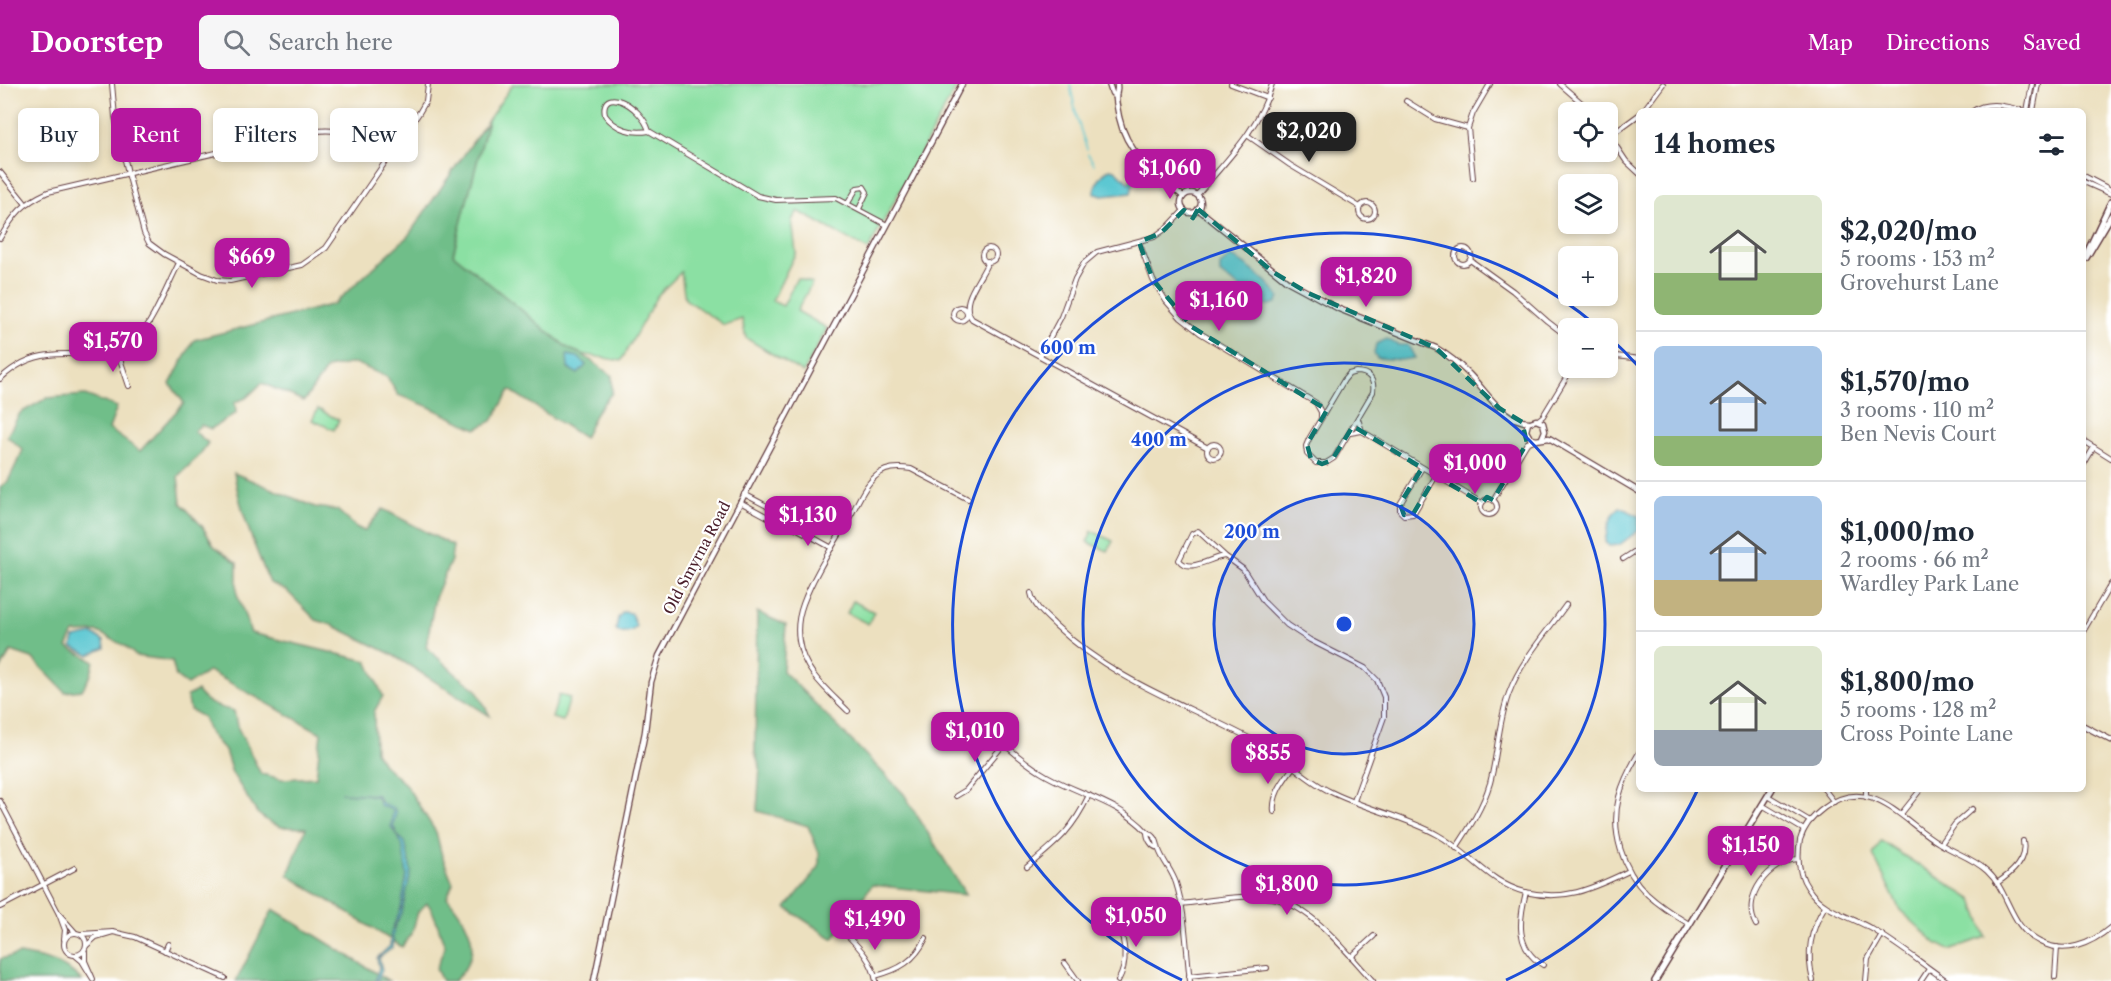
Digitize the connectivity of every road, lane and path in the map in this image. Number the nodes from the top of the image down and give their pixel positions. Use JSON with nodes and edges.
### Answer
{"nodes":[{"id":1,"x":112,"y":84,"type":"edge"},
{"id":2,"x":428,"y":84,"type":"edge"},
{"id":3,"x":962,"y":84,"type":"edge"},
{"id":4,"x":1109,"y":84,"type":"edge"},
{"id":5,"x":1117,"y":84,"type":"edge"},
{"id":6,"x":1231,"y":84,"type":"edge"},
{"id":7,"x":1272,"y":84,"type":"edge"},
{"id":8,"x":1490,"y":84,"type":"edge"},
{"id":9,"x":1560,"y":84,"type":"edge"},
{"id":10,"x":1663,"y":84,"type":"edge"},
{"id":11,"x":2032,"y":84,"type":"edge"},
{"id":12,"x":2038,"y":84,"type":"edge"},
{"id":13,"x":1116,"y":97,"type":"junction"},
{"id":14,"x":1268,"y":98,"type":"junction"},
{"id":15,"x":1406,"y":101,"type":"dead end"},
{"id":16,"x":1581,"y":102,"type":"edge"},
{"id":17,"x":1645,"y":108,"type":"edge"},
{"id":18,"x":1978,"y":108,"type":"edge"},
{"id":19,"x":2009,"y":108,"type":"edge"},
{"id":20,"x":2027,"y":108,"type":"edge"},
{"id":21,"x":2033,"y":108,"type":"edge"},
{"id":22,"x":418,"y":113,"type":"edge"},
{"id":23,"x":1636,"y":117,"type":"edge"},
{"id":24,"x":1468,"y":128,"type":"junction"},
{"id":25,"x":1618,"y":129,"type":"edge"},
{"id":26,"x":330,"y":130,"type":"edge"},
{"id":27,"x":649,"y":131,"type":"junction"},
{"id":28,"x":1247,"y":135,"type":"junction"},
{"id":29,"x":1618,"y":149,"type":"edge"},
{"id":30,"x":702,"y":156,"type":"dead end"},
{"id":31,"x":699,"y":161,"type":"junction"},
{"id":32,"x":385,"y":162,"type":"edge"},
{"id":33,"x":1636,"y":170,"type":"edge"},
{"id":34,"x":0,"y":172,"type":"edge"},
{"id":35,"x":128,"y":173,"type":"junction"},
{"id":36,"x":2086,"y":177,"type":"edge"},
{"id":37,"x":1473,"y":178,"type":"dead end"},
{"id":38,"x":2086,"y":183,"type":"edge"},
{"id":39,"x":2111,"y":192,"type":"edge"},
{"id":40,"x":1197,"y":195,"type":"junction"},
{"id":41,"x":1183,"y":196,"type":"junction"},
{"id":42,"x":2111,"y":202,"type":"edge"},
{"id":43,"x":25,"y":203,"type":"junction"},
{"id":44,"x":848,"y":203,"type":"junction"},
{"id":45,"x":1360,"y":207,"type":"junction"},
{"id":46,"x":859,"y":209,"type":"junction"},
{"id":47,"x":1198,"y":209,"type":"junction"},
{"id":48,"x":1184,"y":210,"type":"junction"},
{"id":49,"x":2111,"y":216,"type":"edge"},
{"id":50,"x":887,"y":225,"type":"junction"},
{"id":51,"x":0,"y":238,"type":"edge"},
{"id":52,"x":1139,"y":242,"type":"junction"},
{"id":53,"x":2086,"y":256,"type":"edge"},
{"id":54,"x":2086,"y":257,"type":"edge"},
{"id":55,"x":1470,"y":260,"type":"junction"},
{"id":56,"x":988,"y":261,"type":"dead end"},
{"id":57,"x":179,"y":262,"type":"junction"},
{"id":58,"x":1558,"y":330,"type":"edge"},
{"id":59,"x":118,"y":353,"type":"junction"},
{"id":60,"x":1040,"y":356,"type":"junction"},
{"id":61,"x":1618,"y":357,"type":"edge"},
{"id":62,"x":1636,"y":359,"type":"edge"},
{"id":63,"x":1566,"y":378,"type":"edge"},
{"id":64,"x":0,"y":379,"type":"edge"},
{"id":65,"x":129,"y":386,"type":"dead end"},
{"id":66,"x":1332,"y":401,"type":"junction"},
{"id":67,"x":1317,"y":403,"type":"junction"},
{"id":68,"x":1543,"y":416,"type":"junction"},
{"id":69,"x":1322,"y":418,"type":"junction"},
{"id":70,"x":1358,"y":418,"type":"junction"},
{"id":71,"x":1538,"y":420,"type":"junction"},
{"id":72,"x":1522,"y":422,"type":"junction"},
{"id":73,"x":1529,"y":422,"type":"junction"},
{"id":74,"x":1543,"y":423,"type":"junction"},
{"id":75,"x":1526,"y":428,"type":"junction"},
{"id":76,"x":1362,"y":431,"type":"junction"},
{"id":77,"x":1545,"y":431,"type":"junction"},
{"id":78,"x":1349,"y":433,"type":"junction"},
{"id":79,"x":1527,"y":436,"type":"junction"},
{"id":80,"x":1542,"y":438,"type":"junction"},
{"id":81,"x":1549,"y":438,"type":"junction"},
{"id":82,"x":1534,"y":440,"type":"junction"},
{"id":83,"x":2086,"y":442,"type":"edge"},
{"id":84,"x":1527,"y":444,"type":"junction"},
{"id":85,"x":2094,"y":447,"type":"junction"},
{"id":86,"x":1208,"y":448,"type":"dead end"},
{"id":87,"x":2111,"y":458,"type":"edge"},
{"id":88,"x":2086,"y":461,"type":"edge"},
{"id":89,"x":1422,"y":468,"type":"junction"},
{"id":90,"x":1436,"y":476,"type":"junction"},
{"id":91,"x":1636,"y":490,"type":"edge"},
{"id":92,"x":744,"y":494,"type":"junction"},
{"id":93,"x":968,"y":499,"type":"dead end"},
{"id":94,"x":1493,"y":500,"type":"junction"},
{"id":95,"x":740,"y":502,"type":"junction"},
{"id":96,"x":1482,"y":503,"type":"junction"},
{"id":97,"x":794,"y":527,"type":"junction"},
{"id":98,"x":832,"y":548,"type":"junction"},
{"id":99,"x":1636,"y":551,"type":"edge"},
{"id":100,"x":1225,"y":556,"type":"junction"},
{"id":101,"x":1623,"y":559,"type":"dead end"},
{"id":102,"x":2111,"y":584,"type":"edge"},
{"id":103,"x":1031,"y":593,"type":"dead end"},
{"id":104,"x":1566,"y":605,"type":"dead end"},
{"id":105,"x":2086,"y":627,"type":"edge"},
{"id":106,"x":848,"y":711,"type":"dead end"},
{"id":107,"x":985,"y":727,"type":"dead end"},
{"id":108,"x":2086,"y":727,"type":"edge"},
{"id":109,"x":2111,"y":740,"type":"edge"},
{"id":110,"x":1004,"y":744,"type":"junction"},
{"id":111,"x":1636,"y":759,"type":"edge"},
{"id":112,"x":1294,"y":766,"type":"junction"},
{"id":113,"x":1770,"y":792,"type":"edge"},
{"id":114,"x":1826,"y":792,"type":"edge"},
{"id":115,"x":1866,"y":792,"type":"edge"},
{"id":116,"x":1919,"y":792,"type":"edge"},
{"id":117,"x":1089,"y":795,"type":"junction"},
{"id":118,"x":1768,"y":795,"type":"junction"},
{"id":119,"x":956,"y":796,"type":"dead end"},
{"id":120,"x":1866,"y":797,"type":"junction"},
{"id":121,"x":0,"y":801,"type":"edge"},
{"id":122,"x":1354,"y":801,"type":"junction"},
{"id":123,"x":1834,"y":802,"type":"junction"},
{"id":124,"x":1762,"y":805,"type":"junction"},
{"id":125,"x":1972,"y":809,"type":"dead end"},
{"id":126,"x":1274,"y":812,"type":"dead end"},
{"id":127,"x":1901,"y":814,"type":"junction"},
{"id":128,"x":1810,"y":820,"type":"junction"},
{"id":129,"x":1804,"y":830,"type":"junction"},
{"id":130,"x":2023,"y":841,"type":"dead end"},
{"id":131,"x":1941,"y":844,"type":"junction"},
{"id":132,"x":1456,"y":848,"type":"junction"},
{"id":133,"x":1798,"y":859,"type":"junction"},
{"id":134,"x":1028,"y":867,"type":"dead end"},
{"id":135,"x":75,"y":868,"type":"dead end"},
{"id":136,"x":1629,"y":871,"type":"junction"},
{"id":137,"x":1997,"y":883,"type":"junction"},
{"id":138,"x":44,"y":885,"type":"junction"},
{"id":139,"x":1526,"y":892,"type":"junction"},
{"id":140,"x":1181,"y":904,"type":"junction"},
{"id":141,"x":1825,"y":906,"type":"junction"},
{"id":142,"x":0,"y":907,"type":"edge"},
{"id":143,"x":1116,"y":911,"type":"dead end"},
{"id":144,"x":59,"y":914,"type":"junction"},
{"id":145,"x":1689,"y":924,"type":"junction"},
{"id":146,"x":1756,"y":925,"type":"dead end"},
{"id":147,"x":2111,"y":927,"type":"edge"},
{"id":148,"x":79,"y":933,"type":"junction"},
{"id":149,"x":113,"y":933,"type":"junction"},
{"id":150,"x":847,"y":935,"type":"dead end"},
{"id":151,"x":1882,"y":935,"type":"junction"},
{"id":152,"x":1374,"y":936,"type":"dead end"},
{"id":153,"x":926,"y":938,"type":"dead end"},
{"id":154,"x":64,"y":942,"type":"junction"},
{"id":155,"x":168,"y":944,"type":"dead end"},
{"id":156,"x":2057,"y":947,"type":"junction"},
{"id":157,"x":86,"y":948,"type":"junction"},
{"id":158,"x":165,"y":951,"type":"junction"},
{"id":159,"x":72,"y":955,"type":"junction"},
{"id":160,"x":1351,"y":957,"type":"junction"},
{"id":161,"x":1065,"y":963,"type":"dead end"},
{"id":162,"x":1543,"y":965,"type":"dead end"},
{"id":163,"x":1267,"y":968,"type":"dead end"},
{"id":164,"x":1929,"y":969,"type":"junction"},
{"id":165,"x":2055,"y":977,"type":"dead end"},
{"id":166,"x":225,"y":978,"type":"dead end"},
{"id":167,"x":1190,"y":978,"type":"edge"},
{"id":168,"x":875,"y":979,"type":"edge"},
{"id":169,"x":94,"y":980,"type":"edge"},
{"id":170,"x":594,"y":981,"type":"edge"},
{"id":171,"x":1078,"y":981,"type":"edge"},
{"id":172,"x":1118,"y":981,"type":"edge"},
{"id":173,"x":1373,"y":981,"type":"edge"},
{"id":174,"x":1655,"y":981,"type":"edge"},
{"id":175,"x":1814,"y":981,"type":"edge"},
{"id":176,"x":1866,"y":981,"type":"edge"},
{"id":177,"x":1921,"y":981,"type":"edge"},
{"id":178,"x":1947,"y":981,"type":"edge"}],
"edges":[{"from":1,"to":35,"type":"street"},
{"from":2,"to":22,"type":"street"},
{"from":3,"to":50,"type":"street","name":"Old Smyrna Road"},
{"from":4,"to":13,"type":"street"},
{"from":5,"to":13,"type":"street"},
{"from":6,"to":14,"type":"street"},
{"from":7,"to":14,"type":"street"},
{"from":8,"to":24,"type":"street"},
{"from":9,"to":16,"type":"street"},
{"from":10,"to":17,"type":"street"},
{"from":11,"to":20,"type":"street"},
{"from":12,"to":21,"type":"street"},
{"from":13,"to":41,"type":"street"},
{"from":14,"to":28,"type":"street"},
{"from":15,"to":24,"type":"street"},
{"from":18,"to":19,"type":"street"},
{"from":23,"to":25,"type":"street"},
{"from":24,"to":37,"type":"street"},
{"from":26,"to":35,"type":"street"},
{"from":27,"to":27,"type":"street"},
{"from":27,"to":31,"type":"street"},
{"from":28,"to":40,"type":"street"},
{"from":28,"to":45,"type":"street"},
{"from":29,"to":33,"type":"street"},
{"from":30,"to":31,"type":"street"},
{"from":31,"to":44,"type":"street"},
{"from":32,"to":57,"type":"street"},
{"from":34,"to":43,"type":"street"},
{"from":35,"to":43,"type":"street"},
{"from":35,"to":57,"type":"street"},
{"from":36,"to":39,"type":"street"},
{"from":38,"to":39,"type":"street"},
{"from":40,"to":41,"type":"street"},
{"from":40,"to":47,"type":"street"},
{"from":41,"to":48,"type":"street"},
{"from":42,"to":53,"type":"main road"},
{"from":43,"to":51,"type":"street"},
{"from":44,"to":46,"type":"street"},
{"from":44,"to":46,"type":"street"},
{"from":45,"to":45,"type":"street"},
{"from":46,"to":50,"type":"street"},
{"from":47,"to":48,"type":"street"},
{"from":47,"to":72,"type":"street"},
{"from":48,"to":52,"type":"street"},
{"from":49,"to":54,"type":"main road"},
{"from":50,"to":92,"type":"street","name":"Old Smyrna Road"},
{"from":52,"to":60,"type":"street"},
{"from":52,"to":67,"type":"street"},
{"from":55,"to":55,"type":"street"},
{"from":55,"to":58,"type":"street"},
{"from":56,"to":60,"type":"street"},
{"from":57,"to":59,"type":"street"},
{"from":59,"to":64,"type":"street"},
{"from":59,"to":65,"type":"street"},
{"from":60,"to":86,"type":"street"},
{"from":61,"to":62,"type":"street"},
{"from":63,"to":68,"type":"street"},
{"from":66,"to":67,"type":"street"},
{"from":66,"to":69,"type":"street"},
{"from":66,"to":70,"type":"street"},
{"from":67,"to":69,"type":"street"},
{"from":68,"to":71,"type":"street"},
{"from":68,"to":74,"type":"street"},
{"from":69,"to":78,"type":"street"},
{"from":70,"to":76,"type":"street"},
{"from":70,"to":78,"type":"street"},
{"from":71,"to":73,"type":"street"},
{"from":71,"to":74,"type":"street"},
{"from":72,"to":73,"type":"street"},
{"from":72,"to":75,"type":"street"},
{"from":73,"to":75,"type":"street"},
{"from":74,"to":77,"type":"street"},
{"from":75,"to":79,"type":"street"},
{"from":76,"to":78,"type":"street"},
{"from":76,"to":89,"type":"street"},
{"from":77,"to":80,"type":"street"},
{"from":77,"to":81,"type":"street"},
{"from":79,"to":82,"type":"street"},
{"from":79,"to":84,"type":"street"},
{"from":80,"to":81,"type":"street"},
{"from":80,"to":82,"type":"street"},
{"from":81,"to":91,"type":"street"},
{"from":82,"to":84,"type":"street"},
{"from":83,"to":85,"type":"street"},
{"from":84,"to":94,"type":"street"},
{"from":85,"to":87,"type":"street"},
{"from":85,"to":88,"type":"street"},
{"from":89,"to":90,"type":"street"},
{"from":89,"to":90,"type":"street"},
{"from":90,"to":96,"type":"street"},
{"from":92,"to":95,"type":"street","name":"Old Smyrna Road"},
{"from":92,"to":97,"type":"street"},
{"from":93,"to":98,"type":"street"},
{"from":94,"to":96,"type":"street"},
{"from":94,"to":96,"type":"street"},
{"from":95,"to":97,"type":"street"},
{"from":95,"to":170,"type":"street","name":"Old Smyrna Road"},
{"from":97,"to":98,"type":"street"},
{"from":98,"to":106,"type":"street"},
{"from":99,"to":101,"type":"street"},
{"from":100,"to":100,"type":"street"},
{"from":100,"to":122,"type":"street"},
{"from":102,"to":105,"type":"street"},
{"from":103,"to":112,"type":"street"},
{"from":104,"to":132,"type":"street"},
{"from":107,"to":110,"type":"street"},
{"from":108,"to":109,"type":"street"},
{"from":110,"to":117,"type":"street"},
{"from":110,"to":119,"type":"street"},
{"from":111,"to":136,"type":"street"},
{"from":112,"to":122,"type":"street"},
{"from":112,"to":126,"type":"street"},
{"from":113,"to":118,"type":"main road"},
{"from":114,"to":123,"type":"street"},
{"from":115,"to":120,"type":"street"},
{"from":116,"to":127,"type":"street"},
{"from":117,"to":134,"type":"street"},
{"from":117,"to":140,"type":"street"},
{"from":118,"to":124,"type":"main road"},
{"from":118,"to":128,"type":"street"},
{"from":120,"to":123,"type":"street"},
{"from":120,"to":127,"type":"street"},
{"from":121,"to":138,"type":"street"},
{"from":122,"to":132,"type":"street"},
{"from":123,"to":128,"type":"street"},
{"from":124,"to":129,"type":"street"},
{"from":124,"to":145,"type":"main road"},
{"from":125,"to":131,"type":"street"},
{"from":127,"to":131,"type":"street"},
{"from":128,"to":129,"type":"street"},
{"from":129,"to":133,"type":"street"},
{"from":130,"to":137,"type":"street"},
{"from":131,"to":137,"type":"street"},
{"from":132,"to":139,"type":"street"},
{"from":133,"to":141,"type":"street"},
{"from":133,"to":146,"type":"street"},
{"from":135,"to":138,"type":"street"},
{"from":136,"to":139,"type":"street"},
{"from":136,"to":145,"type":"street"},
{"from":137,"to":156,"type":"street"},
{"from":138,"to":142,"type":"street"},
{"from":138,"to":144,"type":"street"},
{"from":139,"to":162,"type":"street"},
{"from":140,"to":160,"type":"street"},
{"from":140,"to":167,"type":"street"},
{"from":141,"to":151,"type":"street"},
{"from":141,"to":175,"type":"street"},
{"from":143,"to":172,"type":"street"},
{"from":144,"to":148,"type":"street"},
{"from":144,"to":154,"type":"street"},
{"from":145,"to":174,"type":"main road"},
{"from":147,"to":156,"type":"street"},
{"from":148,"to":149,"type":"street"},
{"from":148,"to":154,"type":"street"},
{"from":148,"to":157,"type":"street"},
{"from":149,"to":157,"type":"street"},
{"from":149,"to":158,"type":"street"},
{"from":150,"to":168,"type":"street"},
{"from":151,"to":164,"type":"street"},
{"from":151,"to":176,"type":"street"},
{"from":152,"to":160,"type":"street"},
{"from":153,"to":168,"type":"street"},
{"from":154,"to":159,"type":"street"},
{"from":155,"to":158,"type":"street"},
{"from":156,"to":165,"type":"street"},
{"from":157,"to":159,"type":"street"},
{"from":157,"to":169,"type":"street"},
{"from":158,"to":166,"type":"street"},
{"from":159,"to":169,"type":"street"},
{"from":160,"to":173,"type":"street"},
{"from":161,"to":171,"type":"street"},
{"from":163,"to":167,"type":"street"},
{"from":164,"to":177,"type":"street"},
{"from":164,"to":178,"type":"street"}]}
